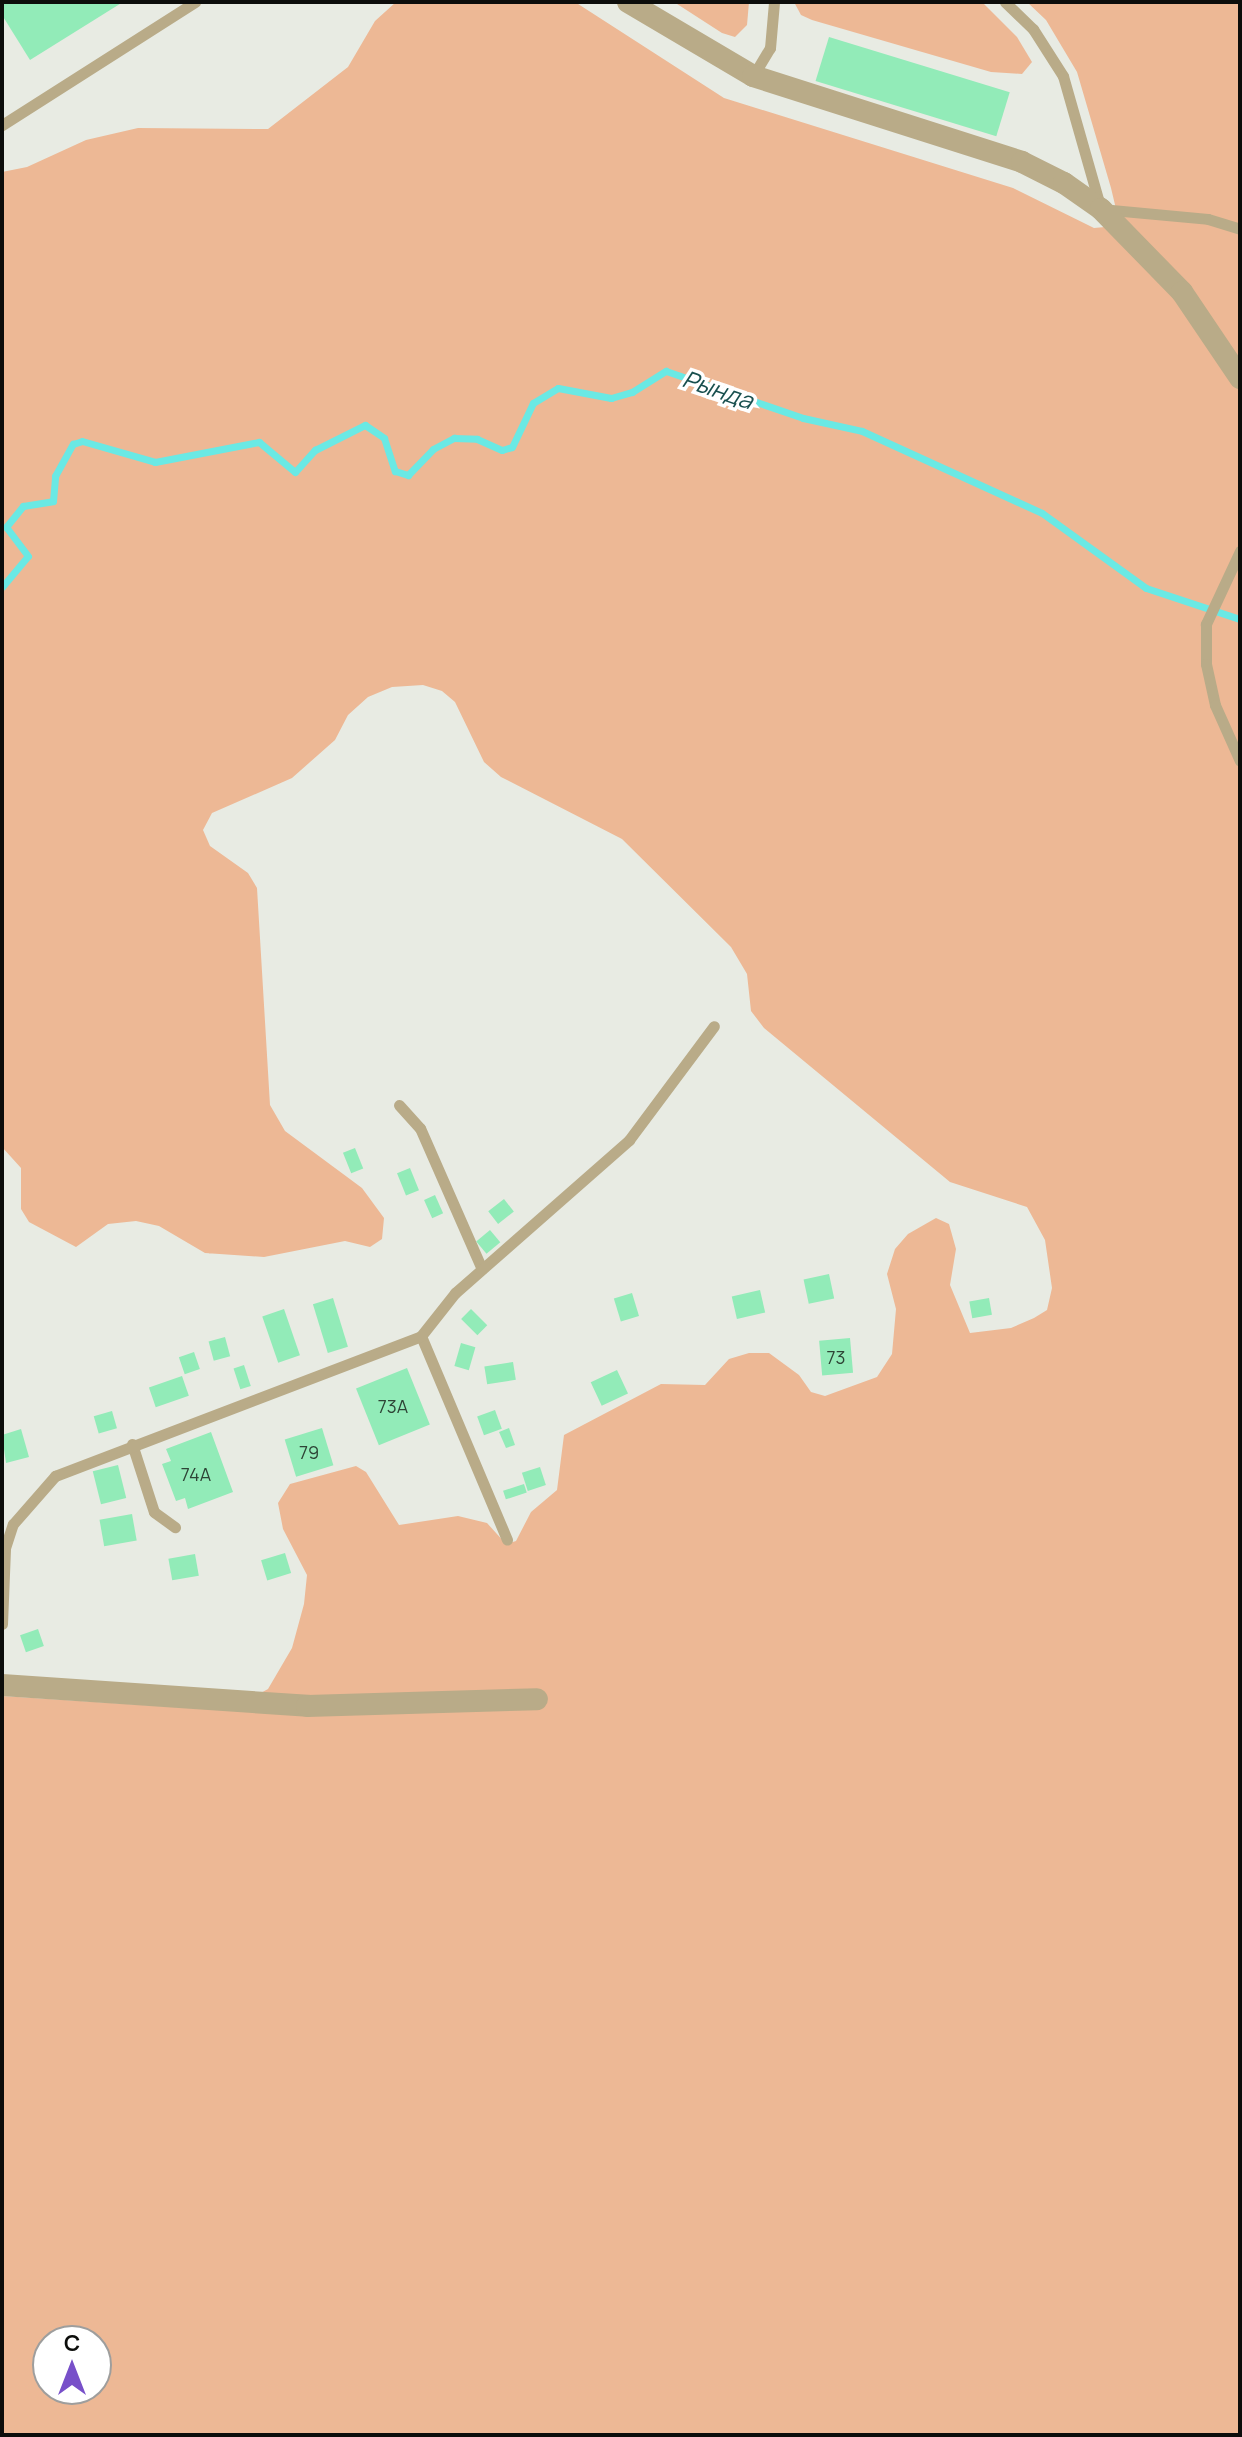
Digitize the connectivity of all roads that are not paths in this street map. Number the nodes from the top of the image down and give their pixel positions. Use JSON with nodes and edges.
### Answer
{"nodes":[{"id":1,"x":195,"y":2,"type":"edge"},
{"id":2,"x":628,"y":2,"type":"edge"},
{"id":3,"x":774,"y":2,"type":"edge"},
{"id":4,"x":1005,"y":2,"type":"edge"},
{"id":5,"x":753,"y":76,"type":"junction"},
{"id":6,"x":2,"y":125,"type":"edge"},
{"id":7,"x":1101,"y":209,"type":"junction"},
{"id":8,"x":1240,"y":229,"type":"edge"},
{"id":9,"x":1240,"y":378,"type":"edge"},
{"id":10,"x":1240,"y":551,"type":"edge"},
{"id":11,"x":1240,"y":761,"type":"edge"},
{"id":12,"x":714,"y":1026,"type":"dead end"},
{"id":13,"x":399,"y":1105,"type":"dead end"},
{"id":14,"x":482,"y":1269,"type":"junction"},
{"id":15,"x":421,"y":1336,"type":"junction"},
{"id":16,"x":132,"y":1444,"type":"junction"},
{"id":17,"x":175,"y":1527,"type":"dead end"},
{"id":18,"x":507,"y":1540,"type":"dead end"},
{"id":19,"x":2,"y":1624,"type":"edge"},
{"id":20,"x":2,"y":1685,"type":"edge"},
{"id":21,"x":537,"y":1699,"type":"dead end"}],
"edges":[{"from":1,"to":6,"type":"lane"},
{"from":2,"to":5,"type":"street"},
{"from":3,"to":5,"type":"lane"},
{"from":4,"to":7,"type":"lane"},
{"from":5,"to":7,"type":"street"},
{"from":7,"to":8,"type":"lane"},
{"from":7,"to":9,"type":"street"},
{"from":10,"to":11,"type":"lane"},
{"from":12,"to":14,"type":"lane"},
{"from":13,"to":14,"type":"lane"},
{"from":14,"to":15,"type":"lane"},
{"from":15,"to":16,"type":"lane"},
{"from":15,"to":18,"type":"lane"},
{"from":16,"to":17,"type":"lane"},
{"from":16,"to":19,"type":"lane"},
{"from":20,"to":21,"type":"street"}]}
